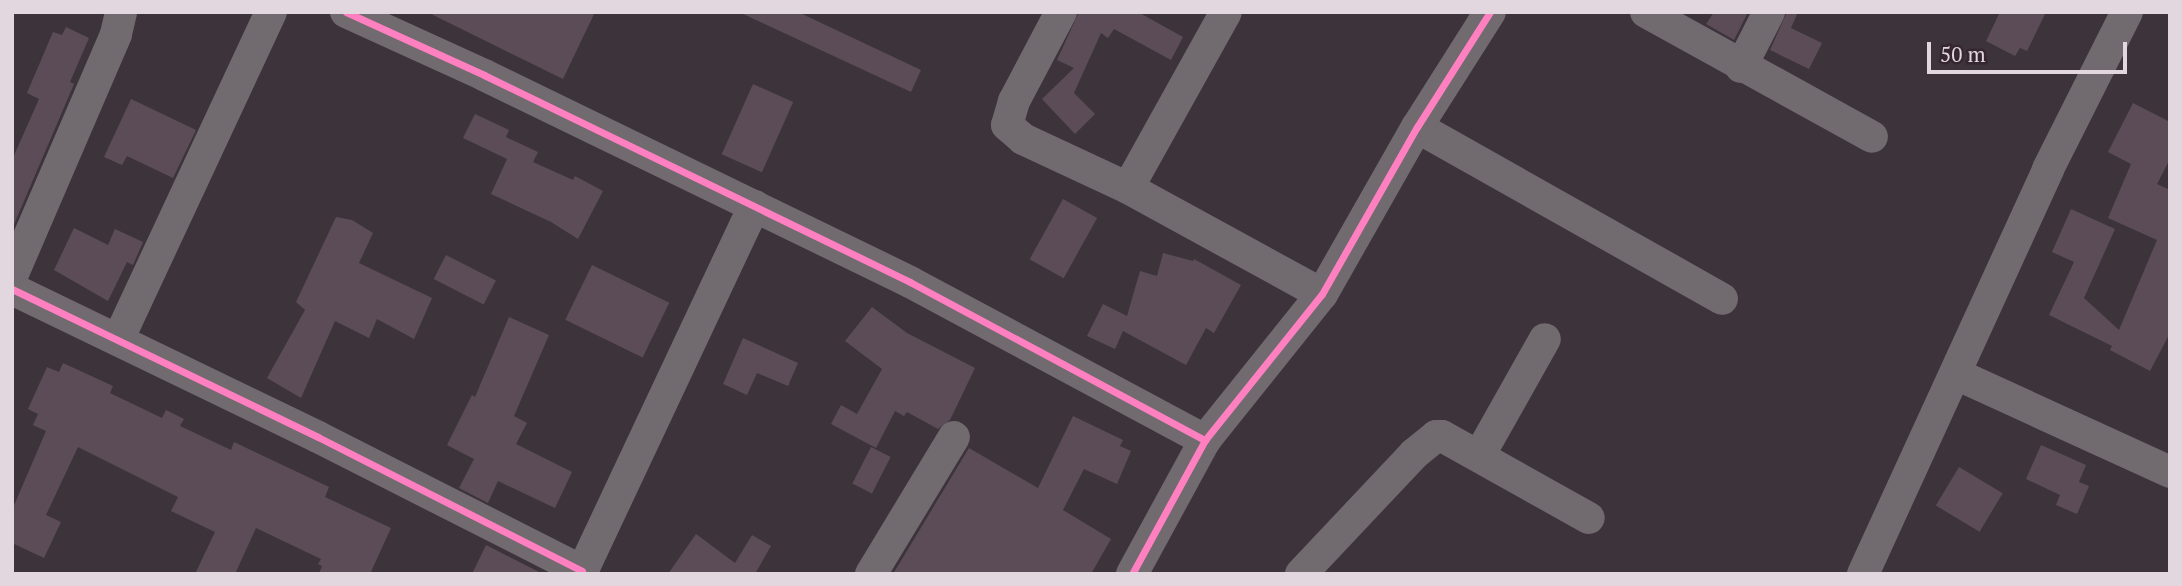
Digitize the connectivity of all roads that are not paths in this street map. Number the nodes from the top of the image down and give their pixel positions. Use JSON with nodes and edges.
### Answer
{"nodes":[{"id":1,"x":121,"y":12,"type":"edge"},
{"id":2,"x":271,"y":12,"type":"edge"},
{"id":3,"x":345,"y":12,"type":"edge"},
{"id":4,"x":1060,"y":12,"type":"edge"},
{"id":5,"x":1226,"y":12,"type":"edge"},
{"id":6,"x":1490,"y":12,"type":"edge"},
{"id":7,"x":1646,"y":12,"type":"edge"},
{"id":8,"x":1769,"y":12,"type":"edge"},
{"id":9,"x":2127,"y":12,"type":"edge"},
{"id":10,"x":1741,"y":67,"type":"junction"},
{"id":11,"x":1416,"y":127,"type":"junction"},
{"id":12,"x":1872,"y":137,"type":"dead end"},
{"id":13,"x":1128,"y":188,"type":"junction"},
{"id":14,"x":754,"y":206,"type":"junction"},
{"id":15,"x":12,"y":276,"type":"edge"},
{"id":16,"x":12,"y":289,"type":"edge"},
{"id":17,"x":1322,"y":294,"type":"junction"},
{"id":18,"x":1722,"y":299,"type":"dead end"},
{"id":19,"x":1545,"y":339,"type":"dead end"},
{"id":20,"x":118,"y":341,"type":"junction"},
{"id":21,"x":1956,"y":374,"type":"junction"},
{"id":22,"x":954,"y":437,"type":"dead end"},
{"id":23,"x":1205,"y":440,"type":"junction"},
{"id":24,"x":1479,"y":456,"type":"junction"},
{"id":25,"x":2170,"y":472,"type":"edge"},
{"id":26,"x":1589,"y":518,"type":"dead end"},
{"id":27,"x":581,"y":573,"type":"edge"},
{"id":28,"x":871,"y":574,"type":"edge"},
{"id":29,"x":1132,"y":574,"type":"edge"},
{"id":30,"x":1301,"y":574,"type":"edge"},
{"id":31,"x":1863,"y":574,"type":"edge"}],
"edges":[{"from":1,"to":15,"type":"street"},
{"from":2,"to":20,"type":"street"},
{"from":3,"to":14,"type":"street"},
{"from":4,"to":13,"type":"street"},
{"from":5,"to":13,"type":"street"},
{"from":6,"to":11,"type":"street"},
{"from":7,"to":10,"type":"street"},
{"from":8,"to":10,"type":"street"},
{"from":9,"to":21,"type":"street"},
{"from":10,"to":12,"type":"street"},
{"from":11,"to":17,"type":"street"},
{"from":11,"to":18,"type":"street"},
{"from":13,"to":17,"type":"street"},
{"from":14,"to":23,"type":"street"},
{"from":14,"to":27,"type":"street"},
{"from":16,"to":20,"type":"street"},
{"from":17,"to":23,"type":"street"},
{"from":19,"to":24,"type":"street"},
{"from":20,"to":27,"type":"street"},
{"from":21,"to":25,"type":"street"},
{"from":21,"to":31,"type":"street"},
{"from":22,"to":28,"type":"street"},
{"from":23,"to":29,"type":"street"},
{"from":24,"to":26,"type":"street"},
{"from":24,"to":30,"type":"street"}]}
